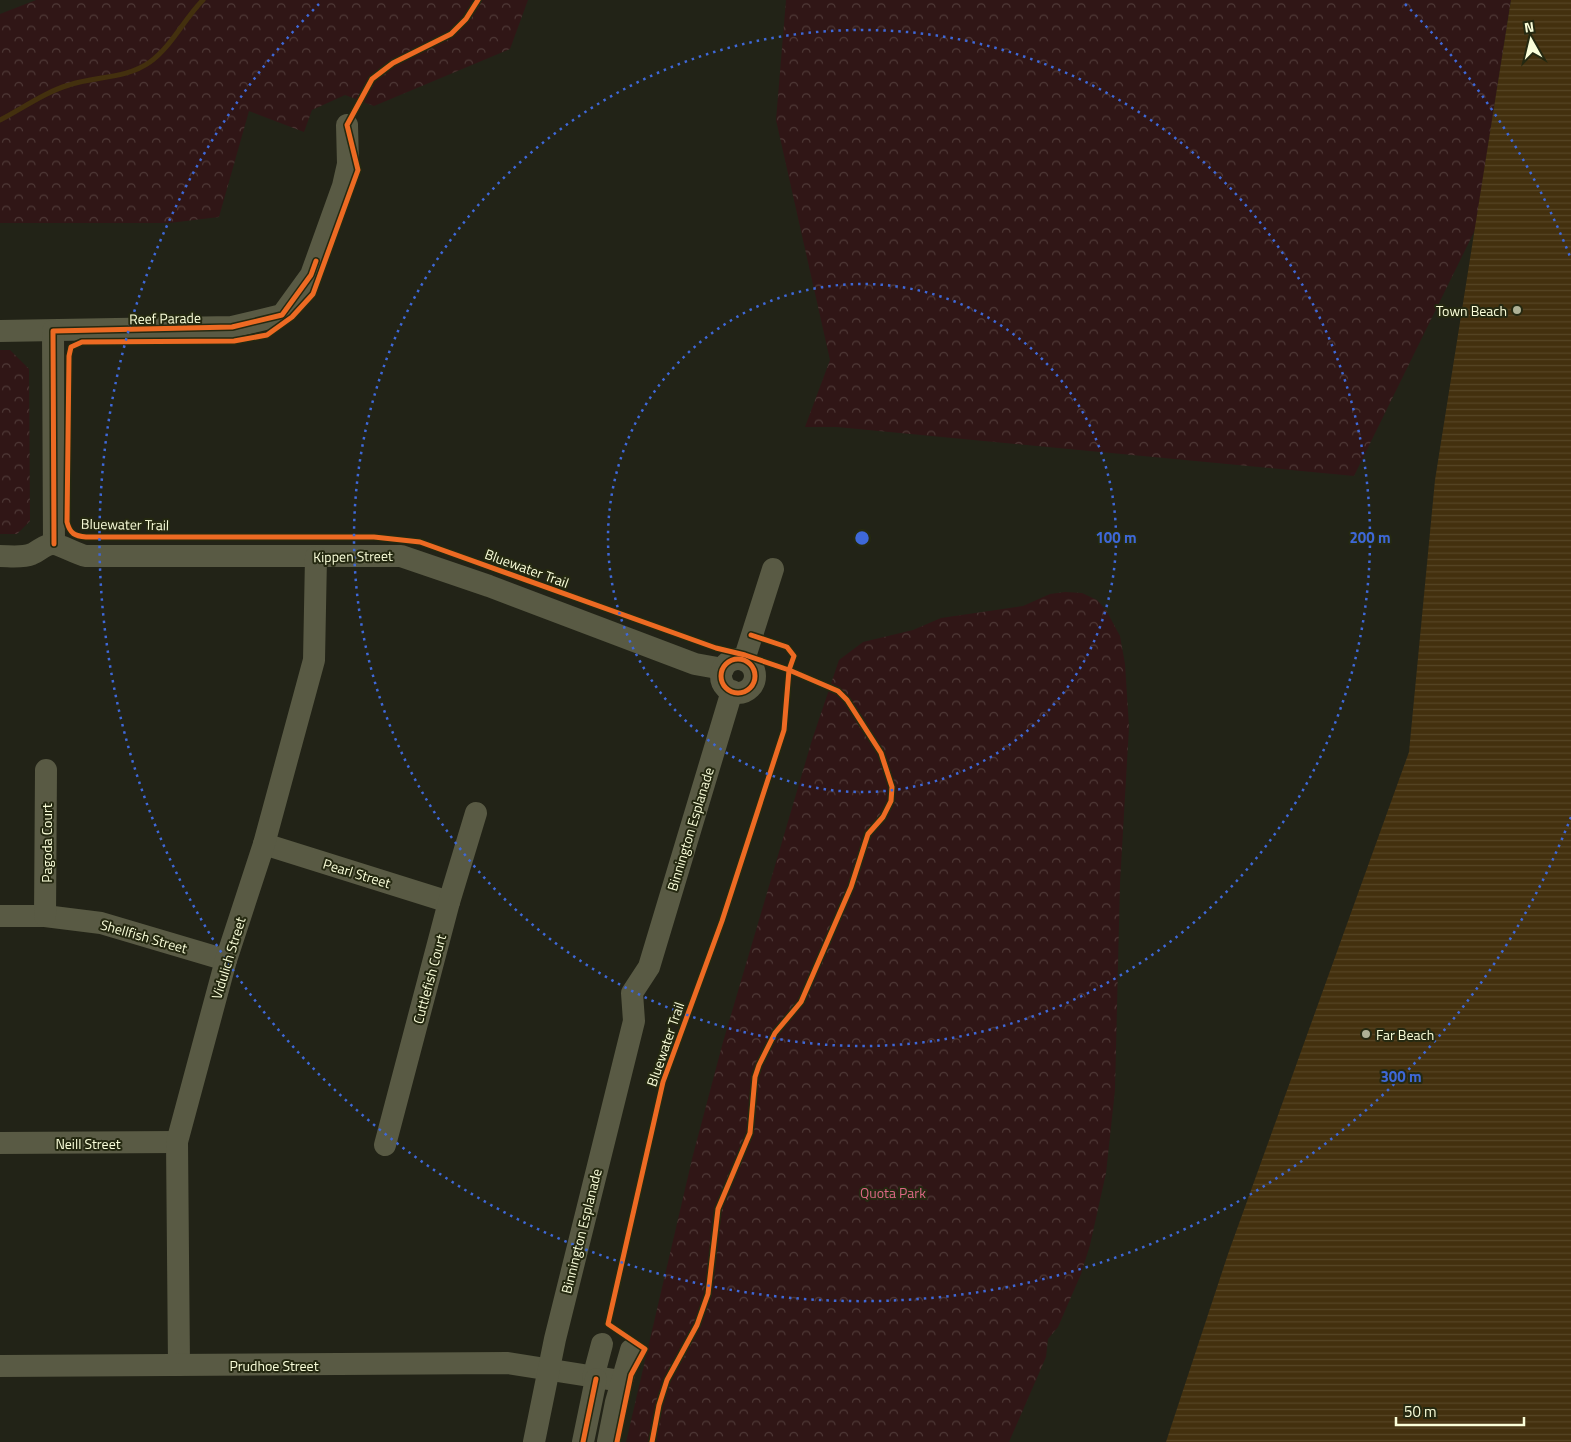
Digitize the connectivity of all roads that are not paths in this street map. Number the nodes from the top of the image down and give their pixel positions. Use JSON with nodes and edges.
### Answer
{"nodes":[{"id":1,"x":348,"y":125,"type":"dead end"},
{"id":2,"x":0,"y":330,"type":"edge"},
{"id":3,"x":53,"y":332,"type":"junction"},
{"id":4,"x":54,"y":544,"type":"junction"},
{"id":5,"x":0,"y":556,"type":"edge"},
{"id":6,"x":316,"y":557,"type":"junction"},
{"id":7,"x":773,"y":569,"type":"dead end"},
{"id":8,"x":744,"y":660,"type":"junction"},
{"id":9,"x":723,"y":669,"type":"junction"},
{"id":10,"x":732,"y":691,"type":"junction"},
{"id":11,"x":46,"y":770,"type":"dead end"},
{"id":12,"x":476,"y":814,"type":"dead end"},
{"id":13,"x":264,"y":844,"type":"junction"},
{"id":14,"x":449,"y":902,"type":"junction"},
{"id":15,"x":0,"y":916,"type":"edge"},
{"id":16,"x":45,"y":916,"type":"junction"},
{"id":17,"x":226,"y":960,"type":"junction"},
{"id":18,"x":177,"y":1142,"type":"junction"},
{"id":19,"x":0,"y":1143,"type":"edge"},
{"id":20,"x":385,"y":1145,"type":"dead end"},
{"id":21,"x":602,"y":1344,"type":"dead end"},
{"id":22,"x":631,"y":1350,"type":"dead end"},
{"id":23,"x":179,"y":1365,"type":"junction"},
{"id":24,"x":0,"y":1366,"type":"edge"},
{"id":25,"x":548,"y":1369,"type":"junction"},
{"id":26,"x":594,"y":1378,"type":"junction"},
{"id":27,"x":621,"y":1381,"type":"junction"},
{"id":28,"x":534,"y":1442,"type":"edge"},
{"id":29,"x":584,"y":1442,"type":"edge"},
{"id":30,"x":608,"y":1442,"type":"edge"}],
"edges":[{"from":1,"to":3,"type":"street","name":"Reef Parade"},
{"from":2,"to":3,"type":"street","name":"Reef Parade"},
{"from":3,"to":4,"type":"street"},
{"from":4,"to":5,"type":"street"},
{"from":4,"to":6,"type":"street","name":"Kippen Street"},
{"from":6,"to":9,"type":"street","name":"Kippen Street"},
{"from":6,"to":13,"type":"street","name":"Vidulich Street"},
{"from":7,"to":8,"type":"street"},
{"from":8,"to":9,"type":"street"},
{"from":8,"to":10,"type":"street"},
{"from":9,"to":10,"type":"street"},
{"from":10,"to":25,"type":"street","name":"Binnington Esplanade"},
{"from":11,"to":16,"type":"street","name":"Pagoda Court"},
{"from":12,"to":14,"type":"street","name":"Cuttlefish Court"},
{"from":13,"to":14,"type":"street","name":"Pearl Street"},
{"from":13,"to":17,"type":"street","name":"Vidulich Street"},
{"from":14,"to":20,"type":"street","name":"Cuttlefish Court"},
{"from":15,"to":16,"type":"street","name":"Shellfish Street"},
{"from":16,"to":17,"type":"street","name":"Shellfish Street"},
{"from":17,"to":18,"type":"street","name":"Vidulich Street"},
{"from":18,"to":19,"type":"street","name":"Neill Street"},
{"from":18,"to":23,"type":"street","name":"Vidulich Street"},
{"from":21,"to":26,"type":"street"},
{"from":22,"to":27,"type":"street"},
{"from":23,"to":24,"type":"street","name":"Prudhoe Street"},
{"from":23,"to":25,"type":"street","name":"Prudhoe Street"},
{"from":25,"to":26,"type":"street","name":"Prudhoe Street"},
{"from":25,"to":28,"type":"street","name":"Binnington Esplanade"},
{"from":26,"to":27,"type":"street","name":"Prudhoe Street"},
{"from":26,"to":29,"type":"street"},
{"from":27,"to":30,"type":"street"}]}
